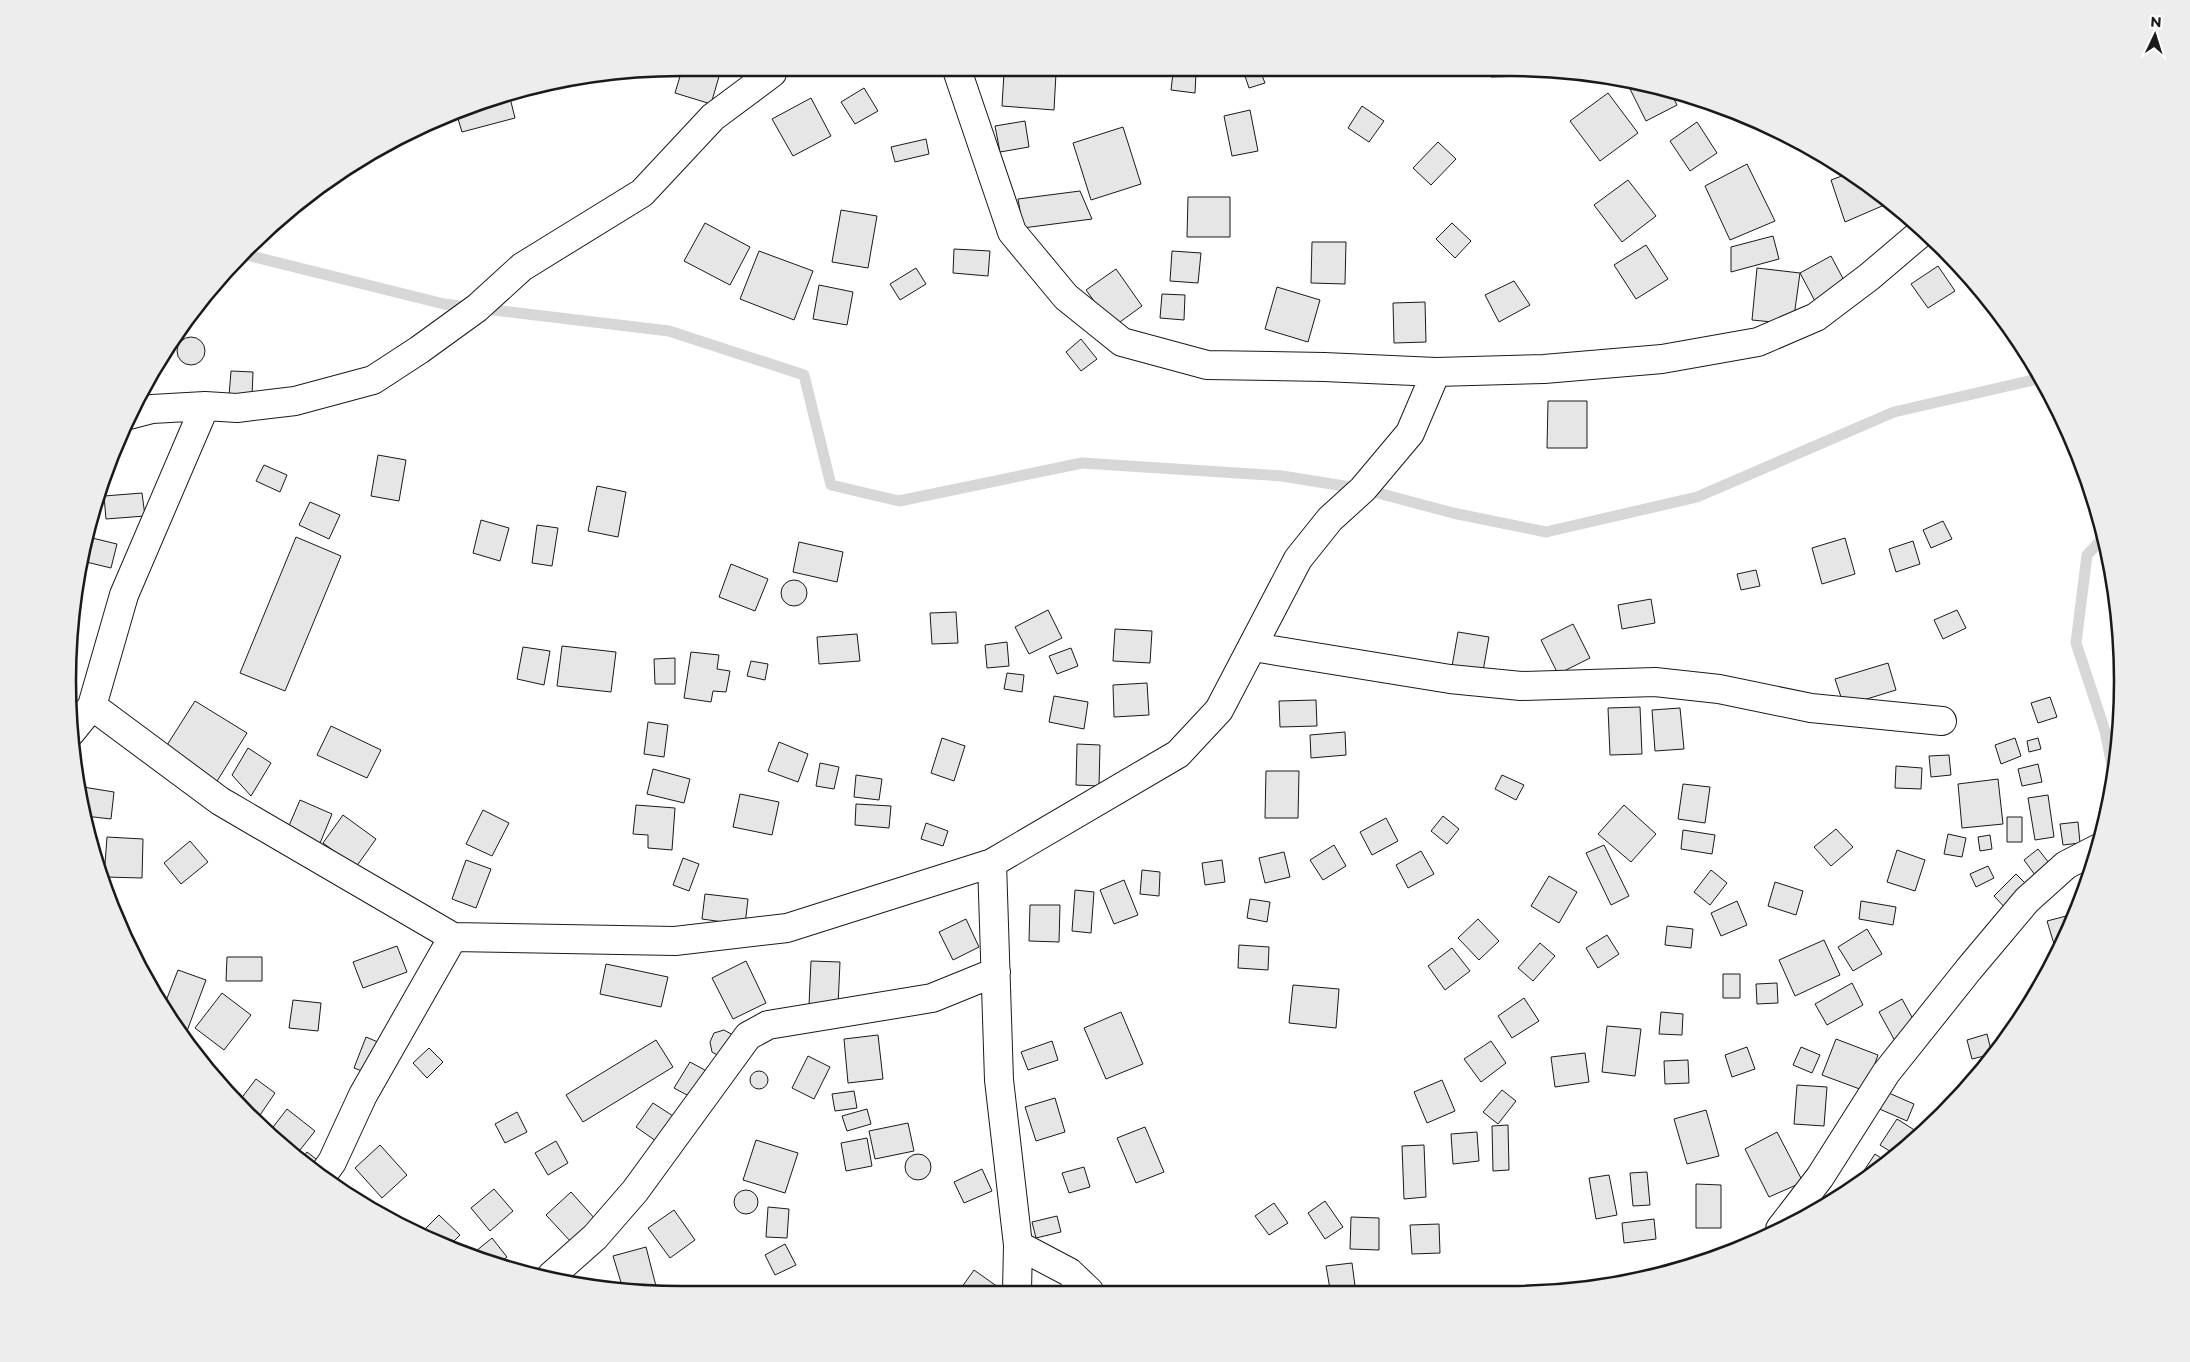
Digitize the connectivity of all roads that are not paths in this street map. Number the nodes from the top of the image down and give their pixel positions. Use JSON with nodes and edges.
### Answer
{"nodes":[{"id":1,"x":768,"y":76,"type":"edge"},
{"id":2,"x":959,"y":76,"type":"edge"},
{"id":3,"x":1918,"y":235,"type":"edge"},
{"id":4,"x":1436,"y":372,"type":"junction"},
{"id":5,"x":205,"y":406,"type":"junction"},
{"id":6,"x":140,"y":412,"type":"edge"},
{"id":7,"x":1253,"y":647,"type":"junction"},
{"id":8,"x":92,"y":706,"type":"junction"},
{"id":9,"x":1942,"y":721,"type":"dead end"},
{"id":10,"x":78,"y":723,"type":"edge"},
{"id":11,"x":2088,"y":853,"type":"edge"},
{"id":12,"x":992,"y":863,"type":"junction"},
{"id":13,"x":453,"y":937,"type":"junction"},
{"id":14,"x":996,"y":972,"type":"junction"},
{"id":15,"x":326,"y":1170,"type":"edge"},
{"id":16,"x":1790,"y":1216,"type":"edge"},
{"id":17,"x":1018,"y":1245,"type":"junction"},
{"id":18,"x":556,"y":1272,"type":"edge"},
{"id":19,"x":1017,"y":1286,"type":"edge"},
{"id":20,"x":1084,"y":1286,"type":"edge"}],
"edges":[{"from":1,"to":5,"type":"street"},
{"from":2,"to":4,"type":"street"},
{"from":3,"to":4,"type":"street"},
{"from":4,"to":7,"type":"street"},
{"from":5,"to":6,"type":"street"},
{"from":5,"to":8,"type":"street"},
{"from":7,"to":9,"type":"street"},
{"from":7,"to":12,"type":"street"},
{"from":8,"to":10,"type":"street"},
{"from":8,"to":13,"type":"street"},
{"from":11,"to":16,"type":"street"},
{"from":12,"to":13,"type":"street"},
{"from":12,"to":14,"type":"street"},
{"from":13,"to":15,"type":"street"},
{"from":14,"to":17,"type":"street"},
{"from":14,"to":18,"type":"street"},
{"from":17,"to":19,"type":"street"},
{"from":17,"to":20,"type":"street"}]}
